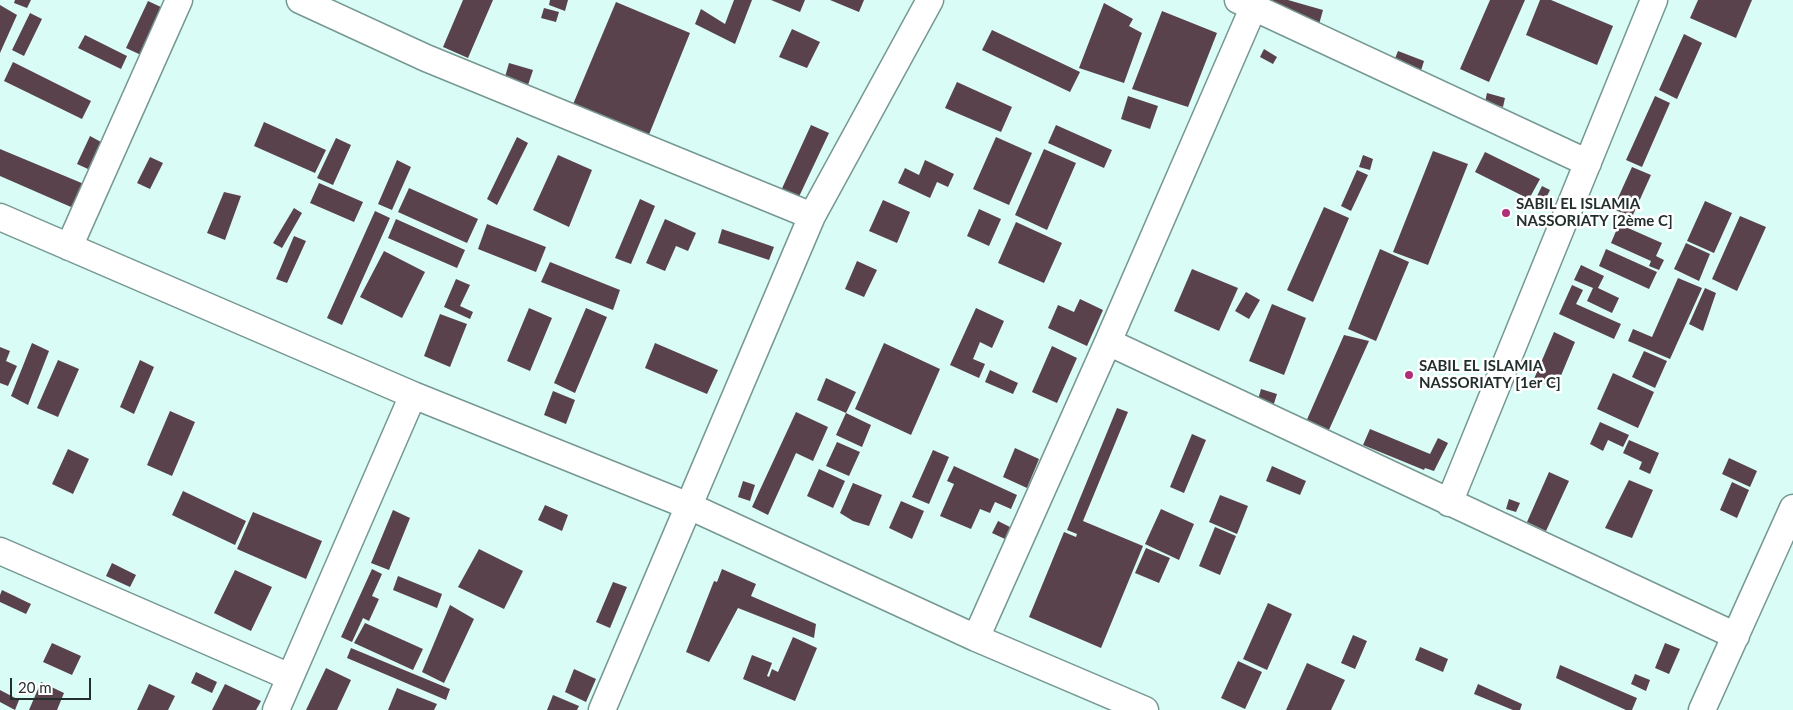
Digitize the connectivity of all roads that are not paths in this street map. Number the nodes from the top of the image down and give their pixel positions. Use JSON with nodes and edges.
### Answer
{"nodes":[{"id":1,"x":179,"y":0,"type":"edge"},
{"id":2,"x":300,"y":0,"type":"edge"},
{"id":3,"x":930,"y":0,"type":"edge"},
{"id":4,"x":1654,"y":0,"type":"edge"},
{"id":5,"x":1246,"y":3,"type":"edge"},
{"id":6,"x":1588,"y":164,"type":"junction"},
{"id":7,"x":812,"y":216,"type":"junction"},
{"id":8,"x":0,"y":217,"type":"edge"},
{"id":9,"x":69,"y":247,"type":"junction"},
{"id":10,"x":1108,"y":342,"type":"junction"},
{"id":11,"x":413,"y":395,"type":"junction"},
{"id":12,"x":1449,"y":503,"type":"junction"},
{"id":13,"x":690,"y":506,"type":"junction"},
{"id":14,"x":1793,"y":508,"type":"edge"},
{"id":15,"x":0,"y":551,"type":"edge"},
{"id":16,"x":1736,"y":636,"type":"junction"},
{"id":17,"x":976,"y":638,"type":"junction"},
{"id":18,"x":290,"y":677,"type":"junction"},
{"id":19,"x":276,"y":710,"type":"edge"},
{"id":20,"x":602,"y":710,"type":"edge"},
{"id":21,"x":1145,"y":710,"type":"edge"},
{"id":22,"x":1702,"y":710,"type":"edge"}],
"edges":[{"from":1,"to":9,"type":"street"},
{"from":2,"to":7,"type":"street"},
{"from":3,"to":7,"type":"street"},
{"from":4,"to":6,"type":"street"},
{"from":5,"to":6,"type":"street"},
{"from":5,"to":10,"type":"street"},
{"from":6,"to":12,"type":"street"},
{"from":7,"to":13,"type":"street"},
{"from":8,"to":9,"type":"street"},
{"from":9,"to":11,"type":"street"},
{"from":10,"to":12,"type":"street"},
{"from":10,"to":17,"type":"street"},
{"from":11,"to":13,"type":"street"},
{"from":11,"to":18,"type":"street"},
{"from":12,"to":16,"type":"street"},
{"from":13,"to":17,"type":"street"},
{"from":13,"to":20,"type":"street"},
{"from":14,"to":16,"type":"street"},
{"from":15,"to":18,"type":"street"},
{"from":16,"to":22,"type":"street"},
{"from":17,"to":21,"type":"street"},
{"from":18,"to":19,"type":"street"}]}
